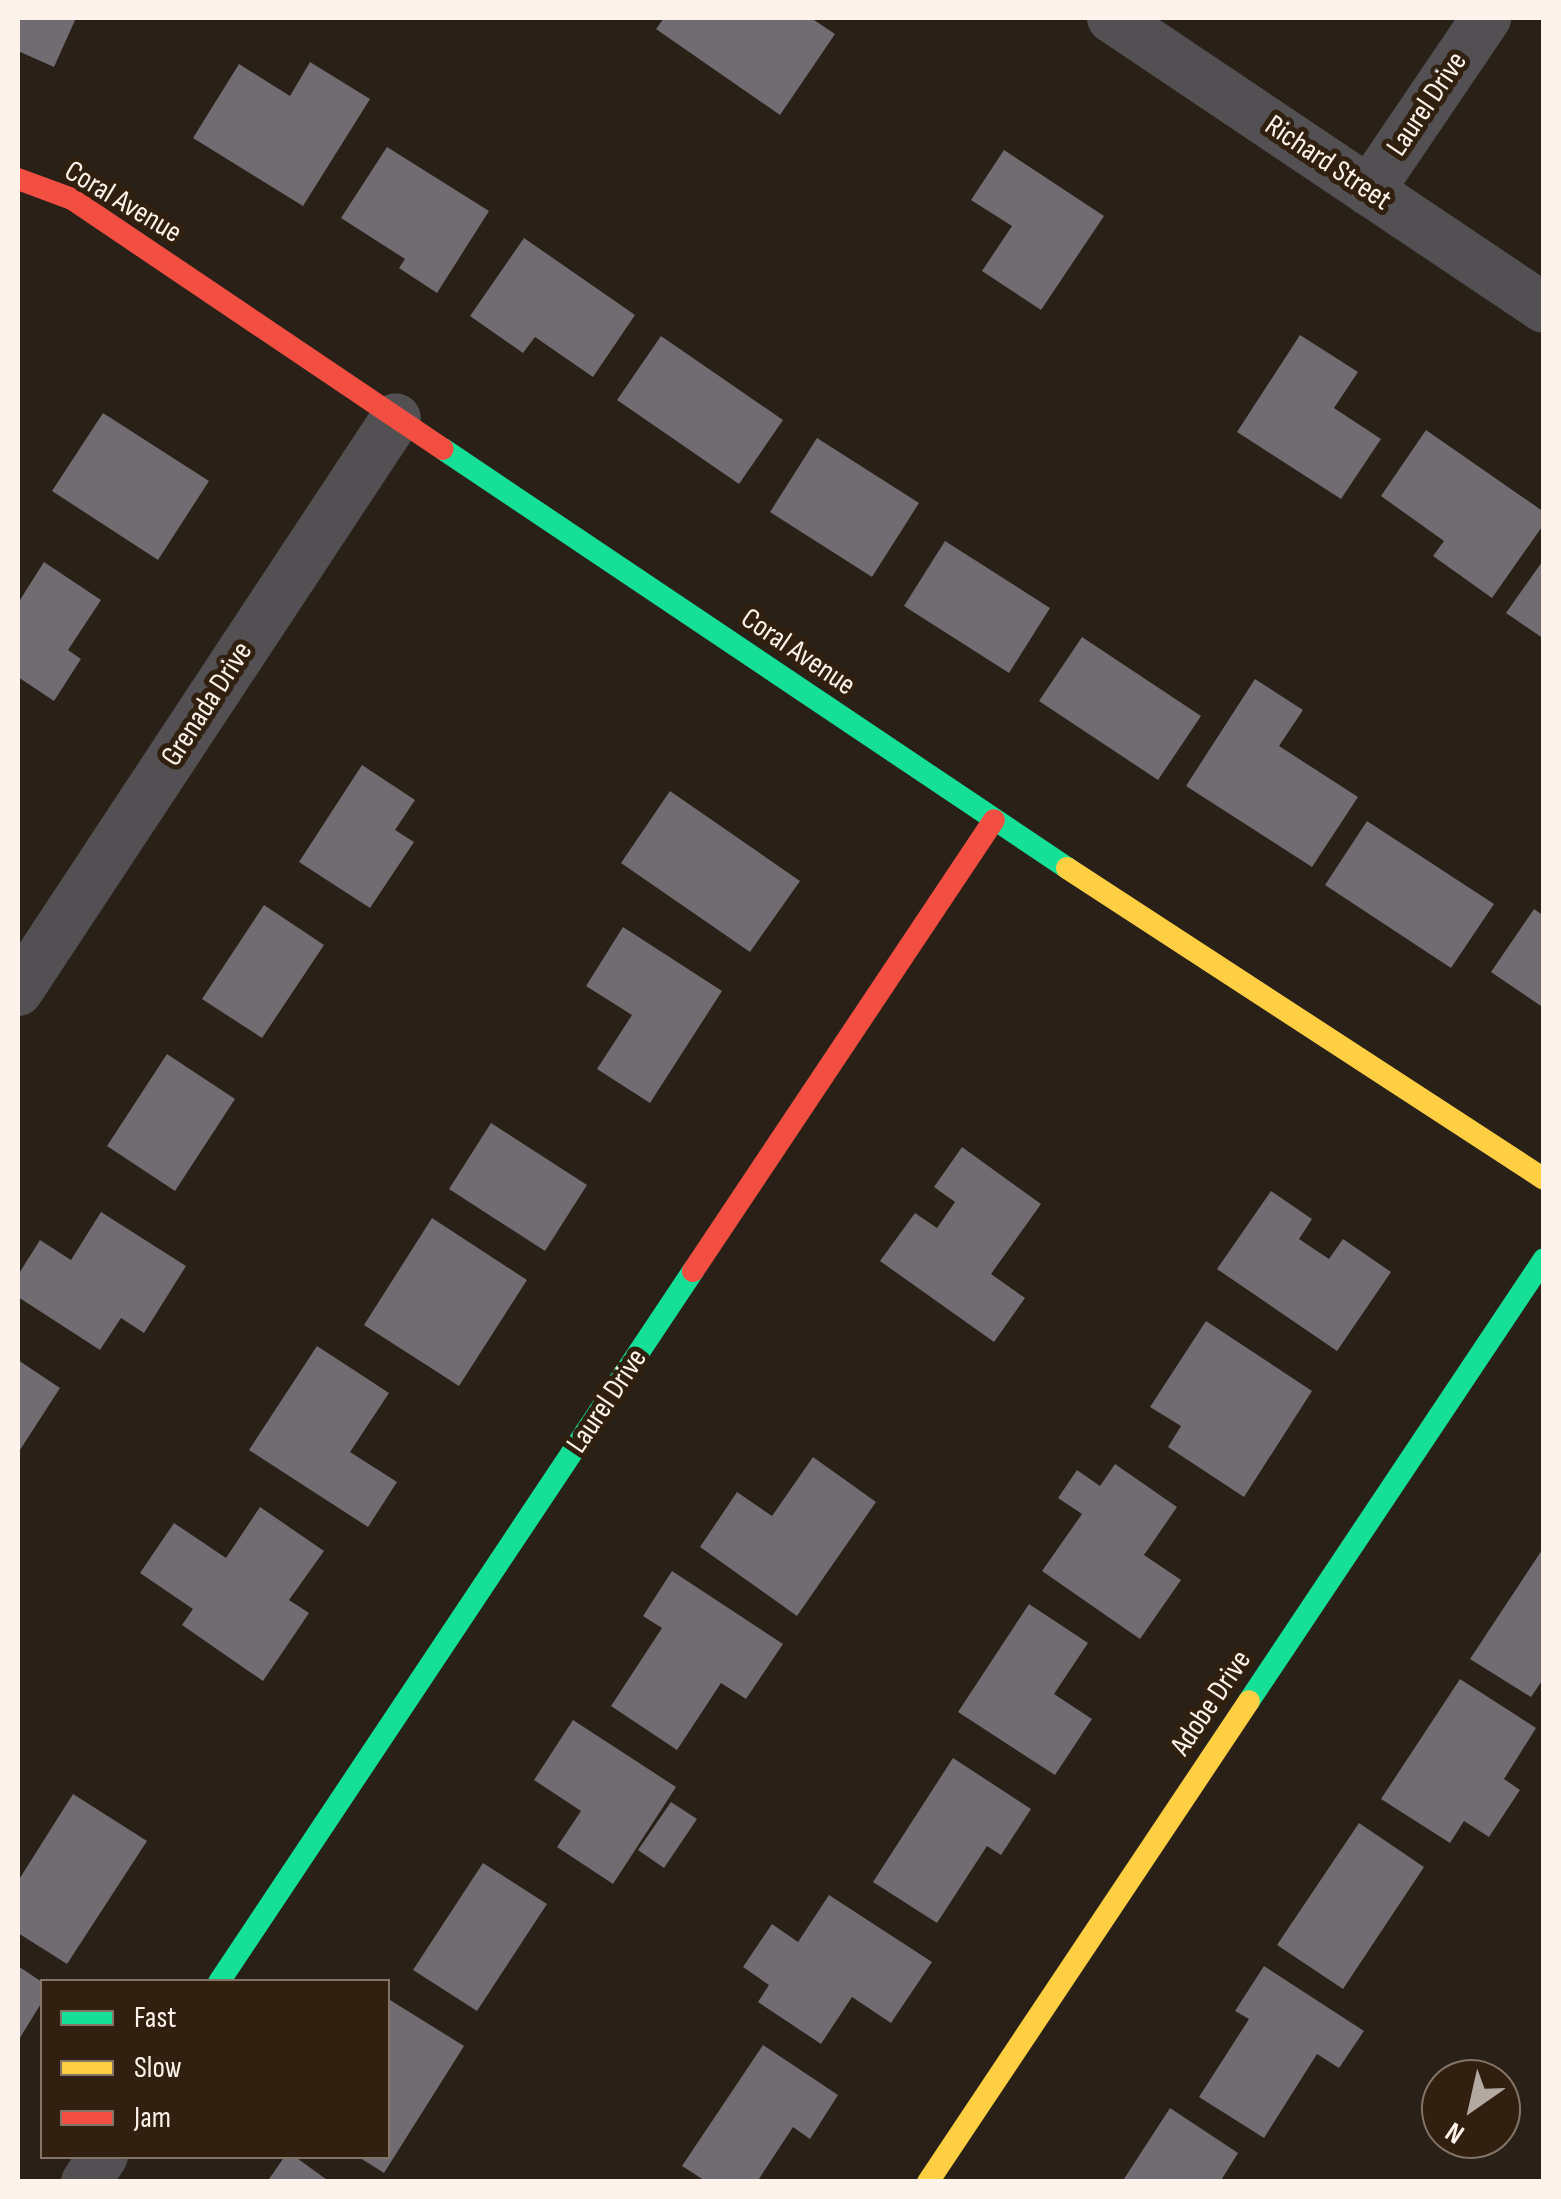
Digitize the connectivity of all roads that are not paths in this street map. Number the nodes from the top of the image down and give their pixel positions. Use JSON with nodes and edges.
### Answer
{"nodes":[{"id":1,"x":1112,"y":18,"type":"edge"},
{"id":2,"x":1486,"y":18,"type":"edge"},
{"id":3,"x":18,"y":178,"type":"edge"},
{"id":4,"x":1369,"y":191,"type":"junction"},
{"id":5,"x":1544,"y":308,"type":"edge"},
{"id":6,"x":396,"y":418,"type":"junction"},
{"id":7,"x":994,"y":820,"type":"junction"},
{"id":8,"x":18,"y":991,"type":"edge"},
{"id":9,"x":1544,"y":1179,"type":"edge"},
{"id":10,"x":1544,"y":1258,"type":"edge"},
{"id":11,"x":222,"y":1979,"type":"edge"},
{"id":12,"x":101,"y":2159,"type":"edge"},
{"id":13,"x":86,"y":2182,"type":"edge"},
{"id":14,"x":928,"y":2182,"type":"edge"}],
"edges":[{"from":1,"to":4,"type":"street","name":"Richard Street"},
{"from":2,"to":4,"type":"street","name":"Laurel Drive"},
{"from":3,"to":6,"type":"street","name":"Coral Avenue"},
{"from":4,"to":5,"type":"street","name":"Richard Street"},
{"from":6,"to":7,"type":"street","name":"Coral Avenue"},
{"from":6,"to":8,"type":"street","name":"Grenada Drive"},
{"from":7,"to":9,"type":"street","name":"Coral Avenue"},
{"from":7,"to":11,"type":"street","name":"Laurel Drive"},
{"from":10,"to":14,"type":"street","name":"Adobe Drive"},
{"from":12,"to":13,"type":"street"}]}
